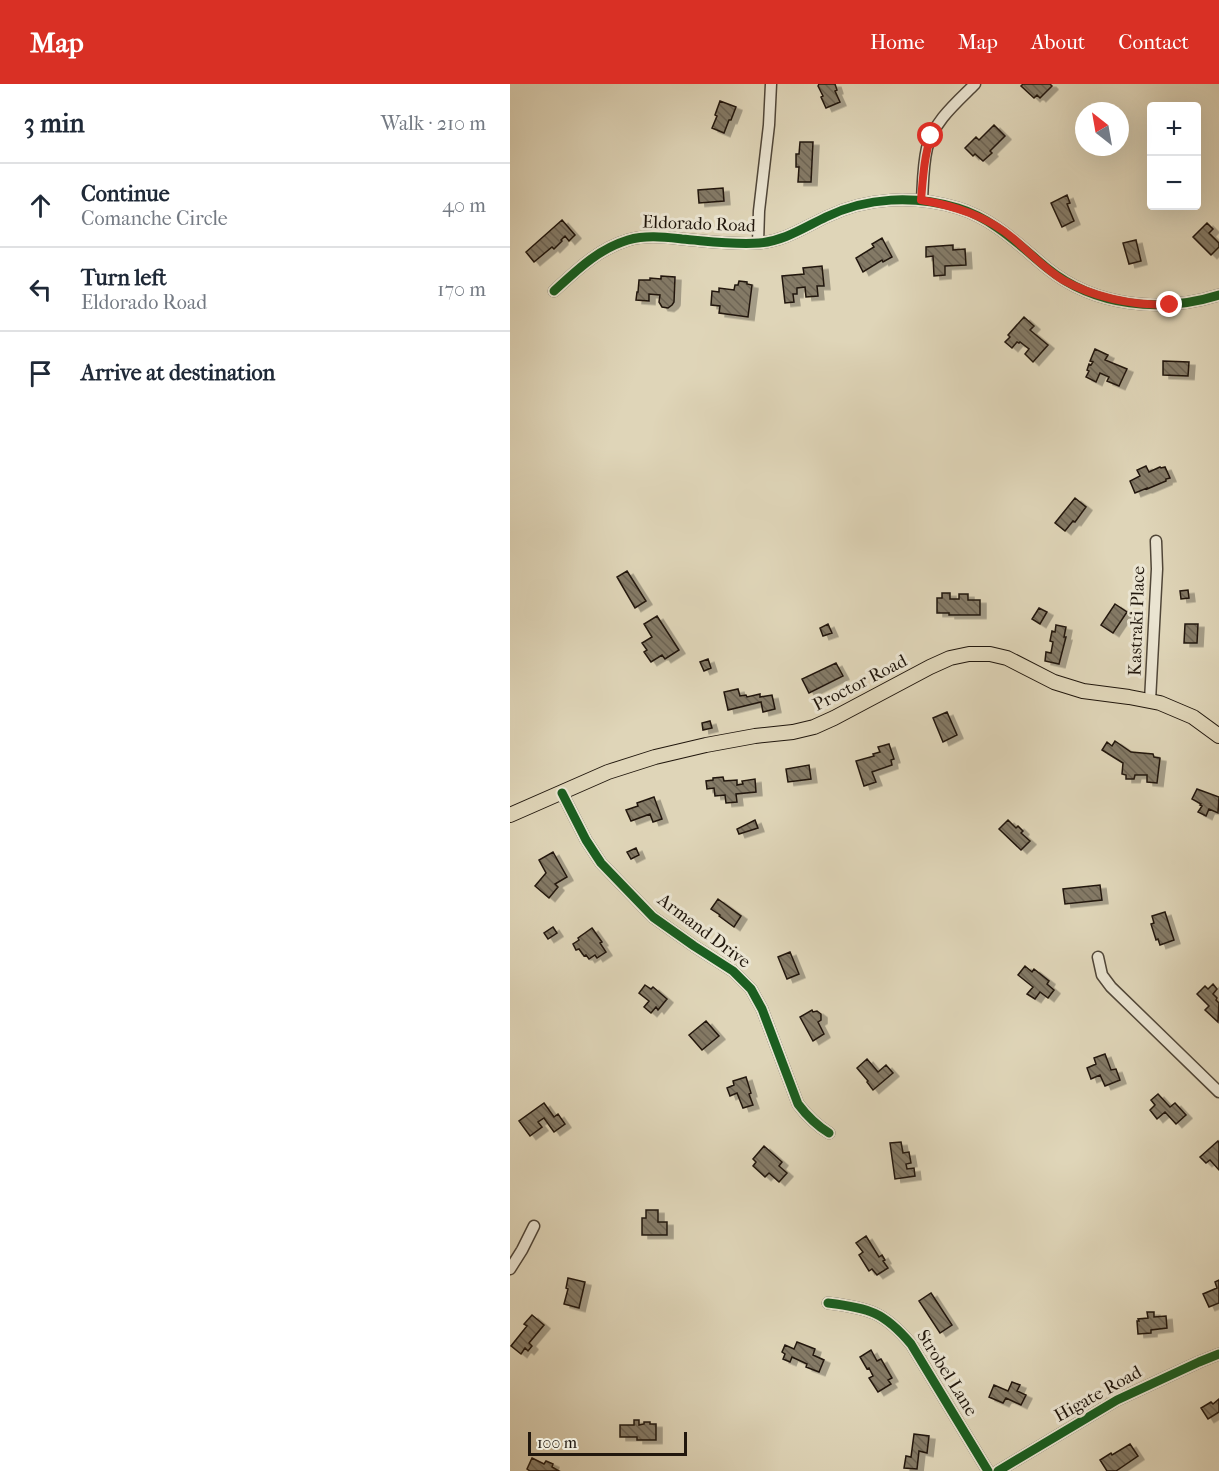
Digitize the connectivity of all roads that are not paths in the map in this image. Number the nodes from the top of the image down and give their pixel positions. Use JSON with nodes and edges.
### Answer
{"nodes":[{"id":1,"x":771,"y":84,"type":"edge"},
{"id":2,"x":975,"y":84,"type":"edge"},
{"id":3,"x":921,"y":200,"type":"junction"},
{"id":4,"x":758,"y":243,"type":"junction"},
{"id":5,"x":554,"y":291,"type":"dead end"},
{"id":6,"x":1219,"y":295,"type":"edge"},
{"id":7,"x":1156,"y":541,"type":"dead end"},
{"id":8,"x":1150,"y":701,"type":"junction"},
{"id":9,"x":1219,"y":736,"type":"edge"},
{"id":10,"x":562,"y":793,"type":"junction"},
{"id":11,"x":510,"y":815,"type":"edge"},
{"id":12,"x":1098,"y":957,"type":"dead end"},
{"id":13,"x":1219,"y":1092,"type":"edge"},
{"id":14,"x":829,"y":1133,"type":"dead end"},
{"id":15,"x":534,"y":1226,"type":"dead end"},
{"id":16,"x":510,"y":1269,"type":"edge"},
{"id":17,"x":828,"y":1303,"type":"dead end"},
{"id":18,"x":1219,"y":1354,"type":"edge"},
{"id":19,"x":988,"y":1471,"type":"edge"},
{"id":20,"x":998,"y":1471,"type":"edge"}],
"edges":[{"from":1,"to":4,"type":"street"},
{"from":2,"to":3,"type":"street"},
{"from":3,"to":4,"type":"street","name":"Eldorado Road"},
{"from":3,"to":6,"type":"street","name":"Eldorado Road"},
{"from":4,"to":5,"type":"street","name":"Eldorado Road"},
{"from":7,"to":8,"type":"street","name":"Kastraki Place"},
{"from":8,"to":9,"type":"main road","name":"Proctor Road"},
{"from":8,"to":10,"type":"main road","name":"Proctor Road"},
{"from":10,"to":11,"type":"main road","name":"Proctor Road"},
{"from":10,"to":14,"type":"street","name":"Armand Drive"},
{"from":12,"to":13,"type":"street"},
{"from":15,"to":16,"type":"street"},
{"from":17,"to":19,"type":"street","name":"Strobel Lane"},
{"from":18,"to":20,"type":"street","name":"Higate Road"}]}
